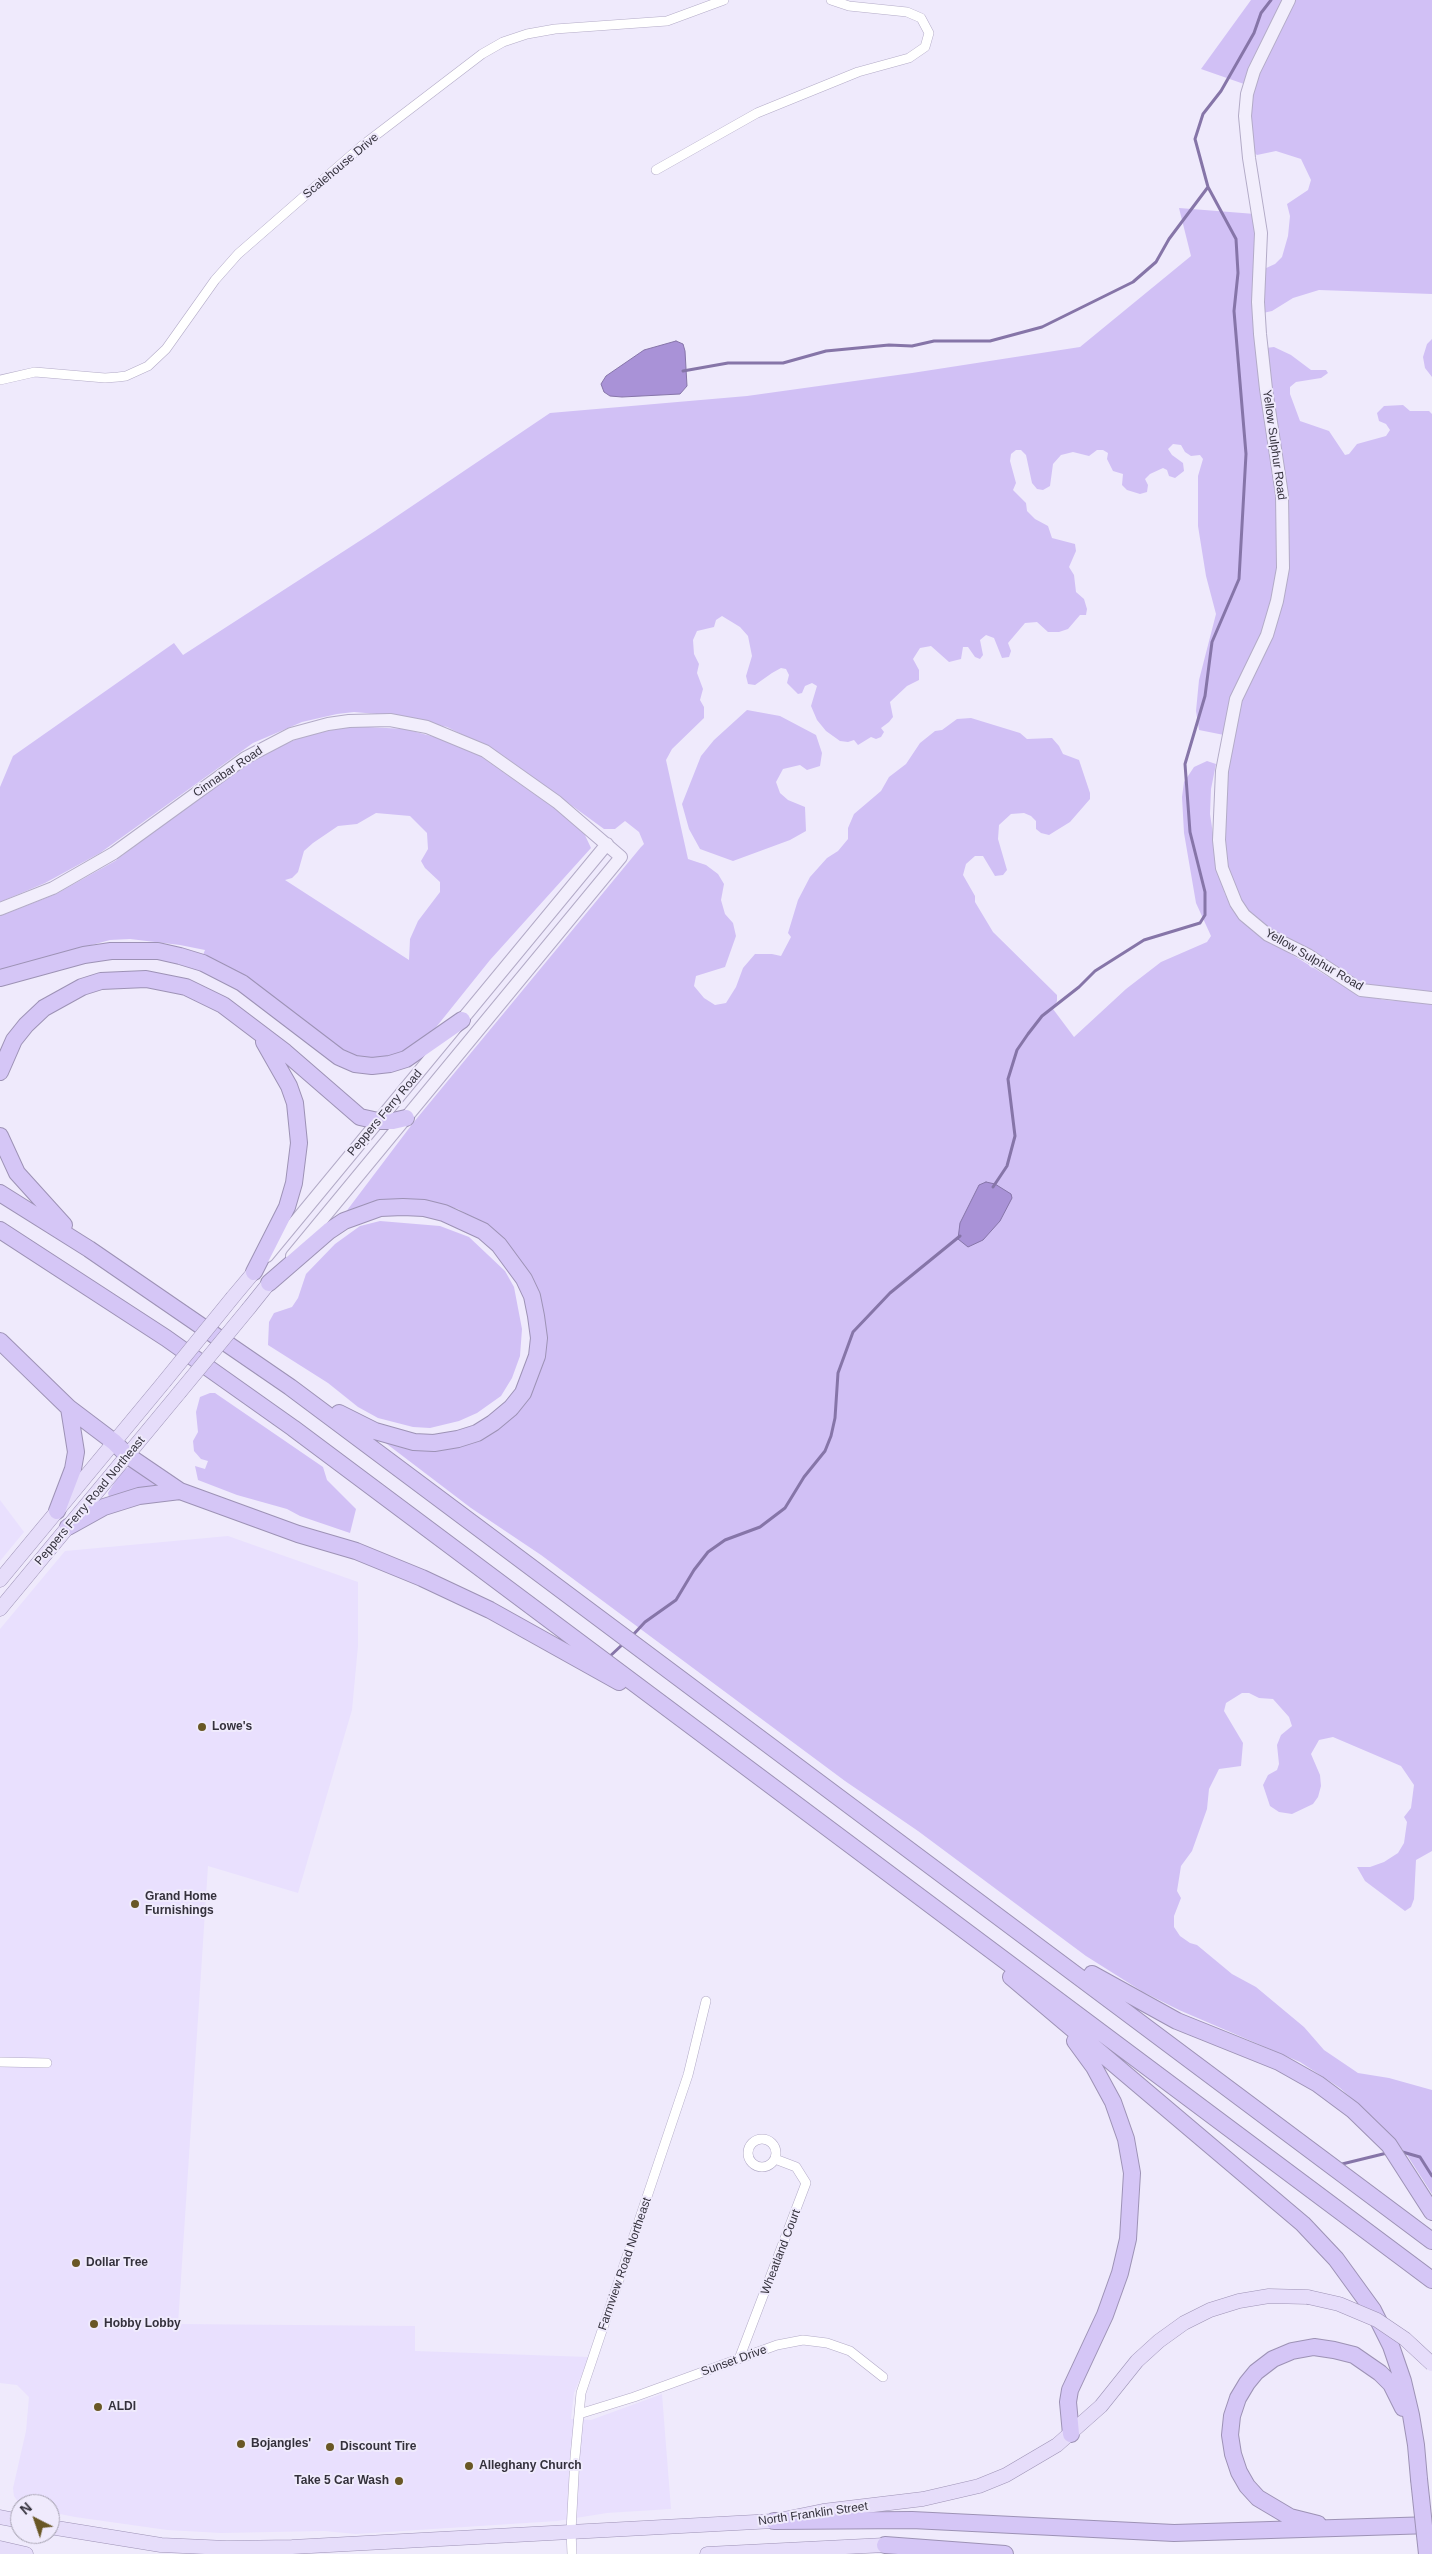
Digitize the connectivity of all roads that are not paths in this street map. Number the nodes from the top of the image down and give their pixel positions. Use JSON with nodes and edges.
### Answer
{"nodes":[{"id":1,"x":724,"y":0,"type":"edge"},
{"id":2,"x":831,"y":0,"type":"edge"},
{"id":3,"x":1289,"y":0,"type":"edge"},
{"id":4,"x":656,"y":170,"type":"dead end"},
{"id":5,"x":0,"y":380,"type":"edge"},
{"id":6,"x":607,"y":844,"type":"junction"},
{"id":7,"x":621,"y":857,"type":"joint"},
{"id":8,"x":0,"y":910,"type":"edge"},
{"id":9,"x":0,"y":978,"type":"edge"},
{"id":10,"x":1432,"y":998,"type":"edge"},
{"id":11,"x":240,"y":1018,"type":"junction"},
{"id":12,"x":462,"y":1020,"type":"junction"},
{"id":13,"x":0,"y":1072,"type":"edge"},
{"id":14,"x":406,"y":1118,"type":"junction"},
{"id":15,"x":378,"y":1121,"type":"junction"},
{"id":16,"x":0,"y":1136,"type":"edge"},
{"id":17,"x":0,"y":1194,"type":"edge"},
{"id":18,"x":0,"y":1230,"type":"edge"},
{"id":19,"x":89,"y":1249,"type":"junction"},
{"id":20,"x":254,"y":1272,"type":"junction"},
{"id":21,"x":269,"y":1283,"type":"junction"},
{"id":22,"x":0,"y":1341,"type":"edge"},
{"id":23,"x":164,"y":1382,"type":"joint"},
{"id":24,"x":290,"y":1387,"type":"junction"},
{"id":25,"x":179,"y":1393,"type":"joint"},
{"id":26,"x":69,"y":1408,"type":"junction"},
{"id":27,"x":114,"y":1442,"type":"junction"},
{"id":28,"x":127,"y":1455,"type":"junction"},
{"id":29,"x":180,"y":1491,"type":"junction"},
{"id":30,"x":57,"y":1511,"type":"junction"},
{"id":31,"x":68,"y":1527,"type":"junction"},
{"id":32,"x":0,"y":1580,"type":"edge"},
{"id":33,"x":0,"y":1609,"type":"edge"},
{"id":34,"x":664,"y":1705,"type":"junction"},
{"id":35,"x":908,"y":1888,"type":"junction"},
{"id":36,"x":985,"y":1906,"type":"junction"},
{"id":37,"x":706,"y":2001,"type":"dead end"},
{"id":38,"x":1061,"y":2021,"type":"junction"},
{"id":39,"x":0,"y":2062,"type":"edge"},
{"id":40,"x":47,"y":2064,"type":"dead end"},
{"id":41,"x":775,"y":2159,"type":"dead end"},
{"id":42,"x":1432,"y":2212,"type":"edge"},
{"id":43,"x":1432,"y":2241,"type":"edge"},
{"id":44,"x":1432,"y":2280,"type":"edge"},
{"id":45,"x":739,"y":2359,"type":"junction"},
{"id":46,"x":1432,"y":2364,"type":"edge"},
{"id":47,"x":883,"y":2378,"type":"dead end"},
{"id":48,"x":579,"y":2414,"type":"junction"},
{"id":49,"x":1071,"y":2434,"type":"junction"},
{"id":50,"x":1414,"y":2435,"type":"junction"},
{"id":51,"x":774,"y":2521,"type":"junction"},
{"id":52,"x":1432,"y":2525,"type":"edge"},
{"id":53,"x":60,"y":2529,"type":"edge"},
{"id":54,"x":1347,"y":2529,"type":"junction"},
{"id":55,"x":571,"y":2531,"type":"junction"},
{"id":56,"x":885,"y":2545,"type":"junction"},
{"id":57,"x":0,"y":2548,"type":"edge"},
{"id":58,"x":836,"y":2551,"type":"edge"},
{"id":59,"x":26,"y":2554,"type":"edge"},
{"id":60,"x":572,"y":2554,"type":"edge"},
{"id":61,"x":707,"y":2554,"type":"edge"},
{"id":62,"x":934,"y":2554,"type":"edge"},
{"id":63,"x":1005,"y":2554,"type":"edge"},
{"id":64,"x":1426,"y":2554,"type":"edge"}],
"edges":[{"from":1,"to":5,"type":"street","name":"Scalehouse Drive"},
{"from":2,"to":4,"type":"street"},
{"from":3,"to":10,"type":"street","name":"Yellow Sulphur Road"},
{"from":6,"to":7,"type":"street","name":"Cinnabar Road"},
{"from":6,"to":8,"type":"street","name":"Cinnabar Road"},
{"from":6,"to":12,"type":"street","name":"Peppers Ferry Road"},
{"from":7,"to":14,"type":"street","name":"Peppers Ferry Road"},
{"from":9,"to":12,"type":"highway"},
{"from":11,"to":13,"type":"highway"},
{"from":11,"to":15,"type":"highway"},
{"from":11,"to":20,"type":"highway"},
{"from":12,"to":15,"type":"street","name":"Peppers Ferry Road"},
{"from":14,"to":15,"type":"highway"},
{"from":14,"to":21,"type":"street","name":"Peppers Ferry Road"},
{"from":15,"to":20,"type":"street","name":"Peppers Ferry Road"},
{"from":16,"to":19,"type":"highway"},
{"from":17,"to":19,"type":"highway"},
{"from":18,"to":34,"type":"highway"},
{"from":19,"to":24,"type":"highway"},
{"from":20,"to":23,"type":"main road","name":"Peppers Ferry Road","bridge":true},
{"from":21,"to":24,"type":"highway"},
{"from":21,"to":25,"type":"main road","name":"Peppers Ferry Road","bridge":true},
{"from":22,"to":26,"type":"highway"},
{"from":23,"to":27,"type":"main road","name":"Peppers Ferry Road Northeast"},
{"from":24,"to":36,"type":"highway"},
{"from":25,"to":28,"type":"main road","name":"Peppers Ferry Road Northeast"},
{"from":26,"to":27,"type":"highway"},
{"from":26,"to":30,"type":"highway"},
{"from":27,"to":28,"type":"highway"},
{"from":27,"to":30,"type":"main road","name":"Peppers Ferry Road Northeast"},
{"from":28,"to":29,"type":"highway"},
{"from":28,"to":31,"type":"main road","name":"Peppers Ferry Road Northeast"},
{"from":29,"to":31,"type":"highway"},
{"from":29,"to":34,"type":"highway"},
{"from":30,"to":32,"type":"main road","name":"Peppers Ferry Road Northeast"},
{"from":31,"to":33,"type":"main road","name":"Peppers Ferry Road Northeast"},
{"from":34,"to":35,"type":"highway"},
{"from":35,"to":38,"type":"highway"},
{"from":35,"to":44,"type":"highway"},
{"from":36,"to":42,"type":"highway"},
{"from":36,"to":43,"type":"highway"},
{"from":37,"to":48,"type":"street","name":"Farmview Road Northeast"},
{"from":38,"to":49,"type":"highway"},
{"from":38,"to":50,"type":"highway"},
{"from":39,"to":40,"type":"street"},
{"from":41,"to":45,"type":"street","name":"Wheatland Court"},
{"from":45,"to":47,"type":"street","name":"Sunset Drive"},
{"from":45,"to":48,"type":"street","name":"Sunset Drive"},
{"from":46,"to":49,"type":"main road","name":"North Franklin Street","bridge":true},
{"from":48,"to":55,"type":"street","name":"Farmview Road Northeast"},
{"from":49,"to":51,"type":"main road","name":"North Franklin Street"},
{"from":50,"to":54,"type":"highway"},
{"from":50,"to":64,"type":"highway","bridge":true},
{"from":51,"to":54,"type":"highway"},
{"from":51,"to":55,"type":"main road","name":"North Franklin Street"},
{"from":52,"to":54,"type":"highway"},
{"from":53,"to":55,"type":"main road","name":"North Franklin Street"},
{"from":55,"to":60,"type":"street","name":"Farmview Road Northeast"},
{"from":56,"to":58,"type":"main road"},
{"from":56,"to":62,"type":"main road"},
{"from":56,"to":63,"type":"highway"},
{"from":57,"to":59,"type":"main road"},
{"from":58,"to":61,"type":"main road"}]}
